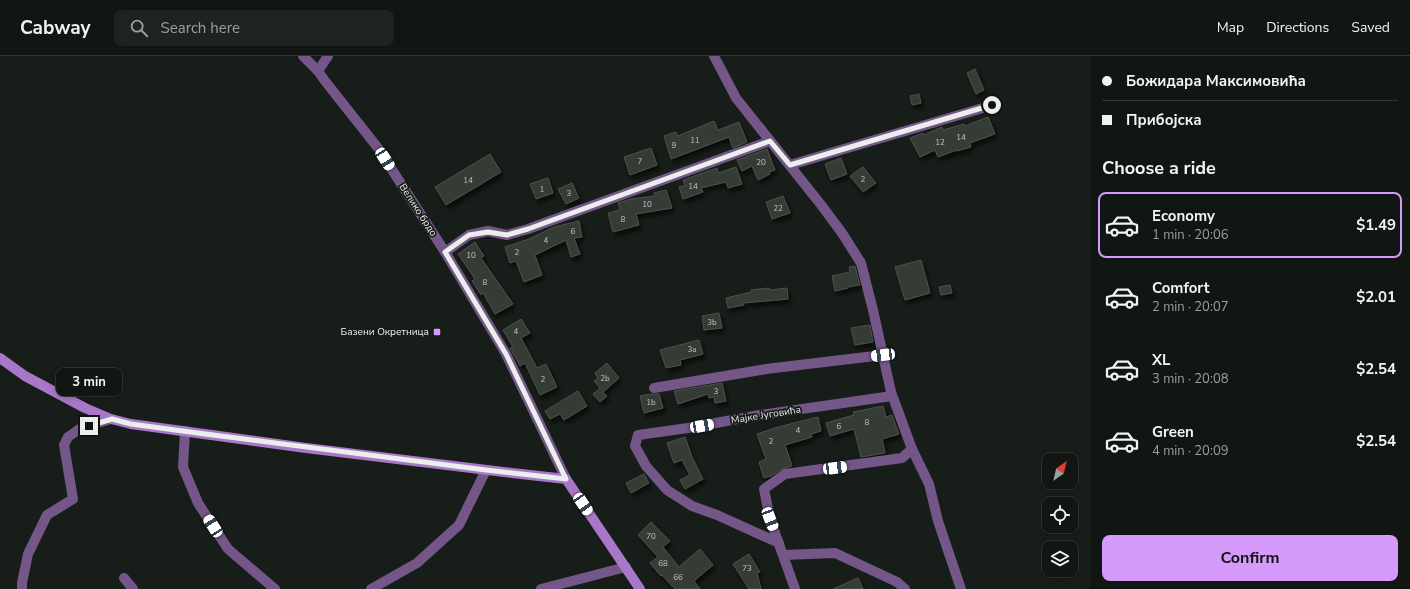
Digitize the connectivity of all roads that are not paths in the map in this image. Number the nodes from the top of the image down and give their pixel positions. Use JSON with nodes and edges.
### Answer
{"nodes":[{"id":1,"x":303,"y":56,"type":"edge"},
{"id":2,"x":714,"y":56,"type":"edge"},
{"id":3,"x":327,"y":57,"type":"edge"},
{"id":4,"x":318,"y":71,"type":"junction"},
{"id":5,"x":992,"y":105,"type":"dead end"},
{"id":6,"x":770,"y":141,"type":"junction"},
{"id":7,"x":790,"y":165,"type":"junction"},
{"id":8,"x":445,"y":252,"type":"junction"},
{"id":9,"x":883,"y":355,"type":"junction"},
{"id":10,"x":0,"y":358,"type":"edge"},
{"id":11,"x":654,"y":388,"type":"dead end"},
{"id":12,"x":892,"y":396,"type":"junction"},
{"id":13,"x":112,"y":419,"type":"junction"},
{"id":14,"x":184,"y":431,"type":"junction"},
{"id":15,"x":912,"y":450,"type":"junction"},
{"id":16,"x":486,"y":470,"type":"junction"},
{"id":17,"x":566,"y":479,"type":"junction"},
{"id":18,"x":779,"y":543,"type":"junction"},
{"id":19,"x":784,"y":555,"type":"junction"},
{"id":20,"x":626,"y":567,"type":"junction"},
{"id":21,"x":124,"y":578,"type":"dead end"},
{"id":22,"x":22,"y":589,"type":"edge"},
{"id":23,"x":133,"y":589,"type":"edge"},
{"id":24,"x":275,"y":589,"type":"edge"},
{"id":25,"x":372,"y":589,"type":"edge"},
{"id":26,"x":541,"y":589,"type":"edge"},
{"id":27,"x":640,"y":589,"type":"edge"},
{"id":28,"x":795,"y":589,"type":"edge"},
{"id":29,"x":905,"y":589,"type":"edge"},
{"id":30,"x":961,"y":589,"type":"edge"}],
"edges":[{"from":1,"to":4,"type":"street","name":"Велико брдо"},
{"from":2,"to":6,"type":"street"},
{"from":3,"to":4,"type":"street"},
{"from":4,"to":8,"type":"street","name":"Велико брдо"},
{"from":5,"to":7,"type":"street"},
{"from":6,"to":7,"type":"street"},
{"from":6,"to":8,"type":"street"},
{"from":7,"to":9,"type":"street"},
{"from":8,"to":17,"type":"street","name":"Велико брдо"},
{"from":9,"to":11,"type":"street"},
{"from":9,"to":12,"type":"street"},
{"from":10,"to":13,"type":"street"},
{"from":12,"to":15,"type":"street"},
{"from":12,"to":18,"type":"street","name":"Мајке Југовића"},
{"from":13,"to":14,"type":"street"},
{"from":13,"to":22,"type":"street"},
{"from":14,"to":16,"type":"street"},
{"from":14,"to":24,"type":"street"},
{"from":15,"to":18,"type":"street"},
{"from":15,"to":30,"type":"street"},
{"from":16,"to":17,"type":"street"},
{"from":16,"to":25,"type":"street"},
{"from":17,"to":20,"type":"street"},
{"from":18,"to":19,"type":"street"},
{"from":19,"to":28,"type":"street"},
{"from":19,"to":29,"type":"street"},
{"from":20,"to":26,"type":"street"},
{"from":20,"to":27,"type":"street"},
{"from":21,"to":23,"type":"street"}]}
